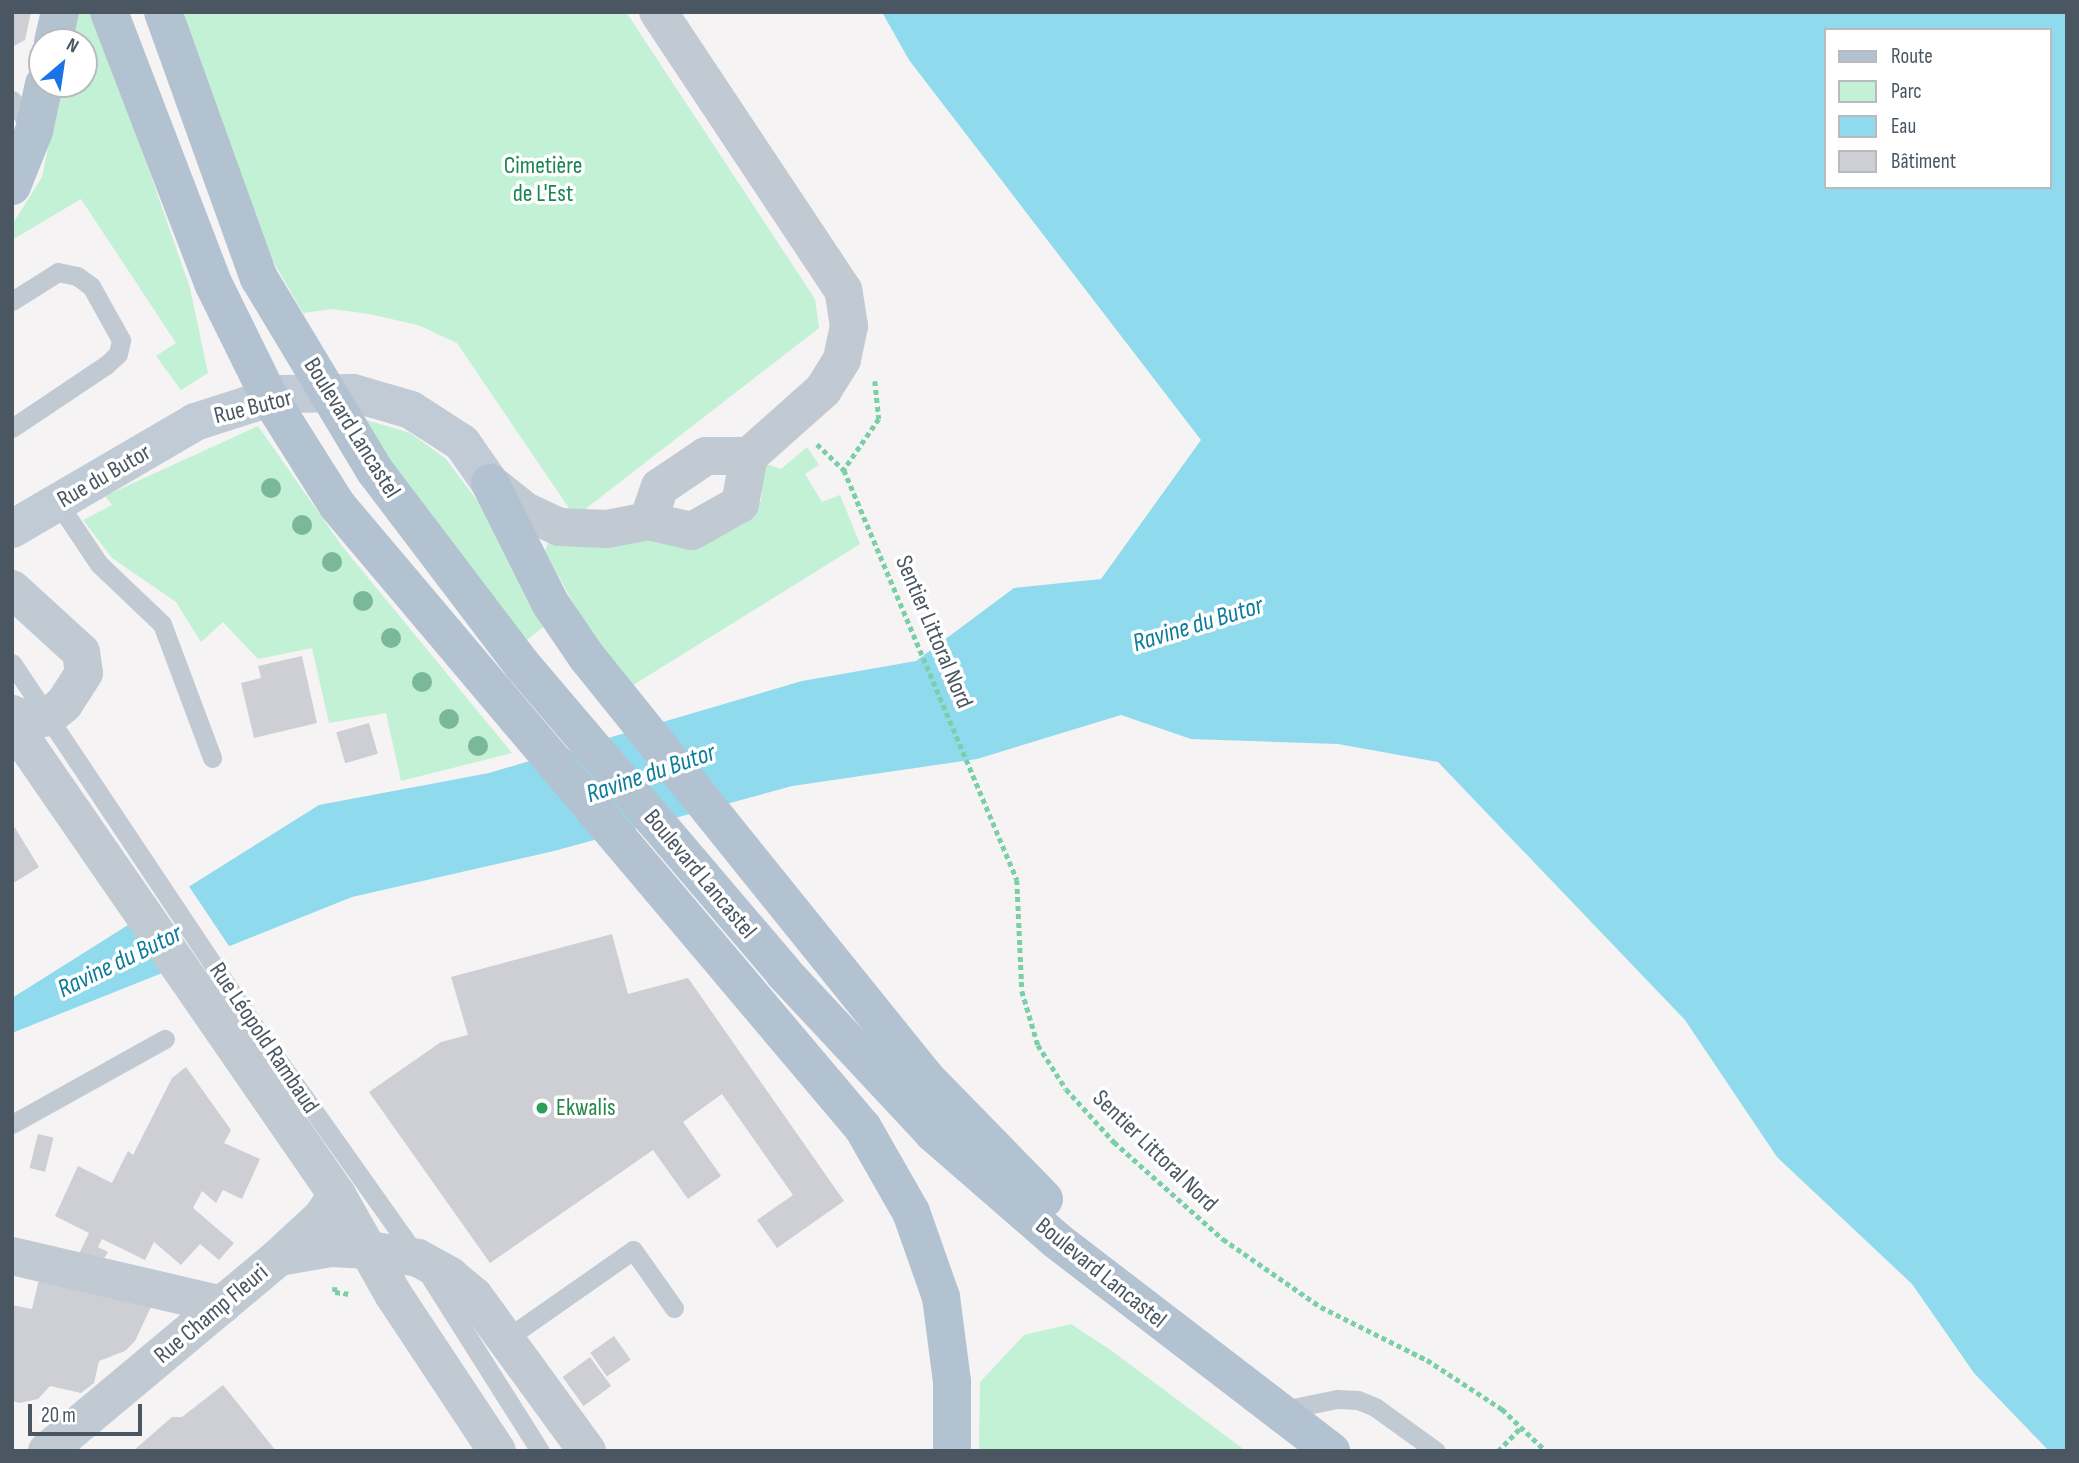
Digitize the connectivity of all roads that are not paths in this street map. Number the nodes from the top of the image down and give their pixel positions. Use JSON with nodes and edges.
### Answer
{"nodes":[{"id":1,"x":108,"y":12,"type":"edge"},
{"id":2,"x":163,"y":12,"type":"edge"},
{"id":3,"x":658,"y":12,"type":"edge"},
{"id":4,"x":41,"y":98,"type":"edge"},
{"id":5,"x":12,"y":100,"type":"edge"},
{"id":6,"x":34,"y":131,"type":"junction"},
{"id":7,"x":12,"y":186,"type":"edge"},
{"id":8,"x":12,"y":301,"type":"edge"},
{"id":9,"x":195,"y":422,"type":"joint"},
{"id":10,"x":12,"y":429,"type":"edge"},
{"id":11,"x":749,"y":456,"type":"junction"},
{"id":12,"x":490,"y":483,"type":"junction"},
{"id":13,"x":58,"y":503,"type":"junction"},
{"id":14,"x":648,"y":521,"type":"junction"},
{"id":15,"x":12,"y":529,"type":"edge"},
{"id":16,"x":12,"y":589,"type":"edge"},
{"id":17,"x":12,"y":663,"type":"edge"},
{"id":18,"x":24,"y":718,"type":"edge"},
{"id":19,"x":212,"y":758,"type":"dead end"},
{"id":20,"x":245,"y":1036,"type":"junction"},
{"id":21,"x":165,"y":1039,"type":"dead end"},
{"id":22,"x":12,"y":1124,"type":"edge"},
{"id":23,"x":337,"y":1195,"type":"junction"},
{"id":24,"x":369,"y":1250,"type":"junction"},
{"id":25,"x":12,"y":1256,"type":"edge"},
{"id":26,"x":279,"y":1257,"type":"junction"},
{"id":27,"x":418,"y":1258,"type":"junction"},
{"id":28,"x":222,"y":1305,"type":"junction"},
{"id":29,"x":674,"y":1308,"type":"dead end"},
{"id":30,"x":1170,"y":1329,"type":"junction"},
{"id":31,"x":506,"y":1339,"type":"junction"},
{"id":32,"x":1277,"y":1411,"type":"junction"},
{"id":33,"x":47,"y":1451,"type":"edge"},
{"id":34,"x":497,"y":1451,"type":"edge"},
{"id":35,"x":540,"y":1451,"type":"edge"},
{"id":36,"x":587,"y":1451,"type":"edge"},
{"id":37,"x":952,"y":1451,"type":"edge"},
{"id":38,"x":1331,"y":1451,"type":"edge"},
{"id":39,"x":1436,"y":1451,"type":"edge"}],
"edges":[{"from":1,"to":37,"type":"main road","name":"Boulevard Lancastel"},
{"from":2,"to":30,"type":"main road","name":"Boulevard Lancastel"},
{"from":3,"to":11,"type":"street"},
{"from":4,"to":6,"type":"main road"},
{"from":5,"to":6,"type":"lane"},
{"from":6,"to":7,"type":"main road"},
{"from":8,"to":10,"type":"lane"},
{"from":9,"to":12,"type":"main road","name":"Rue Butor"},
{"from":9,"to":13,"type":"main road","name":"Rue du Butor"},
{"from":11,"to":14,"type":"street"},
{"from":11,"to":14,"type":"street"},
{"from":12,"to":14,"type":"street"},
{"from":12,"to":30,"type":"main road"},
{"from":13,"to":15,"type":"main road","name":"Rue du Butor"},
{"from":13,"to":19,"type":"lane"},
{"from":16,"to":18,"type":"street"},
{"from":17,"to":18,"type":"lane"},
{"from":18,"to":20,"type":"street","name":"Rue Léopold Rambaud"},
{"from":20,"to":23,"type":"street","name":"Rue Léopold Rambaud"},
{"from":20,"to":27,"type":"lane","name":"Rue Léopold Rambaud"},
{"from":21,"to":22,"type":"lane"},
{"from":23,"to":24,"type":"street","name":"Rue Léopold Rambaud"},
{"from":23,"to":26,"type":"street","name":"Rue Champ Fleuri"},
{"from":24,"to":26,"type":"street","name":"Rue Champ Fleuri"},
{"from":24,"to":27,"type":"street","name":"Rue Léopold Rambaud"},
{"from":24,"to":34,"type":"street","name":"Rue Léopold Rambaud"},
{"from":25,"to":28,"type":"street"},
{"from":26,"to":28,"type":"street","name":"Rue Champ Fleuri"},
{"from":27,"to":31,"type":"street","name":"Rue Léopold Rambaud"},
{"from":27,"to":35,"type":"lane","name":"Rue Léopold Rambaud"},
{"from":28,"to":33,"type":"street","name":"Rue Champ Fleuri"},
{"from":29,"to":31,"type":"lane"},
{"from":30,"to":32,"type":"main road","name":"Boulevard Lancastel"},
{"from":31,"to":36,"type":"street","name":"Rue Léopold Rambaud"},
{"from":32,"to":38,"type":"main road","name":"Boulevard Lancastel"},
{"from":32,"to":39,"type":"lane"}]}
